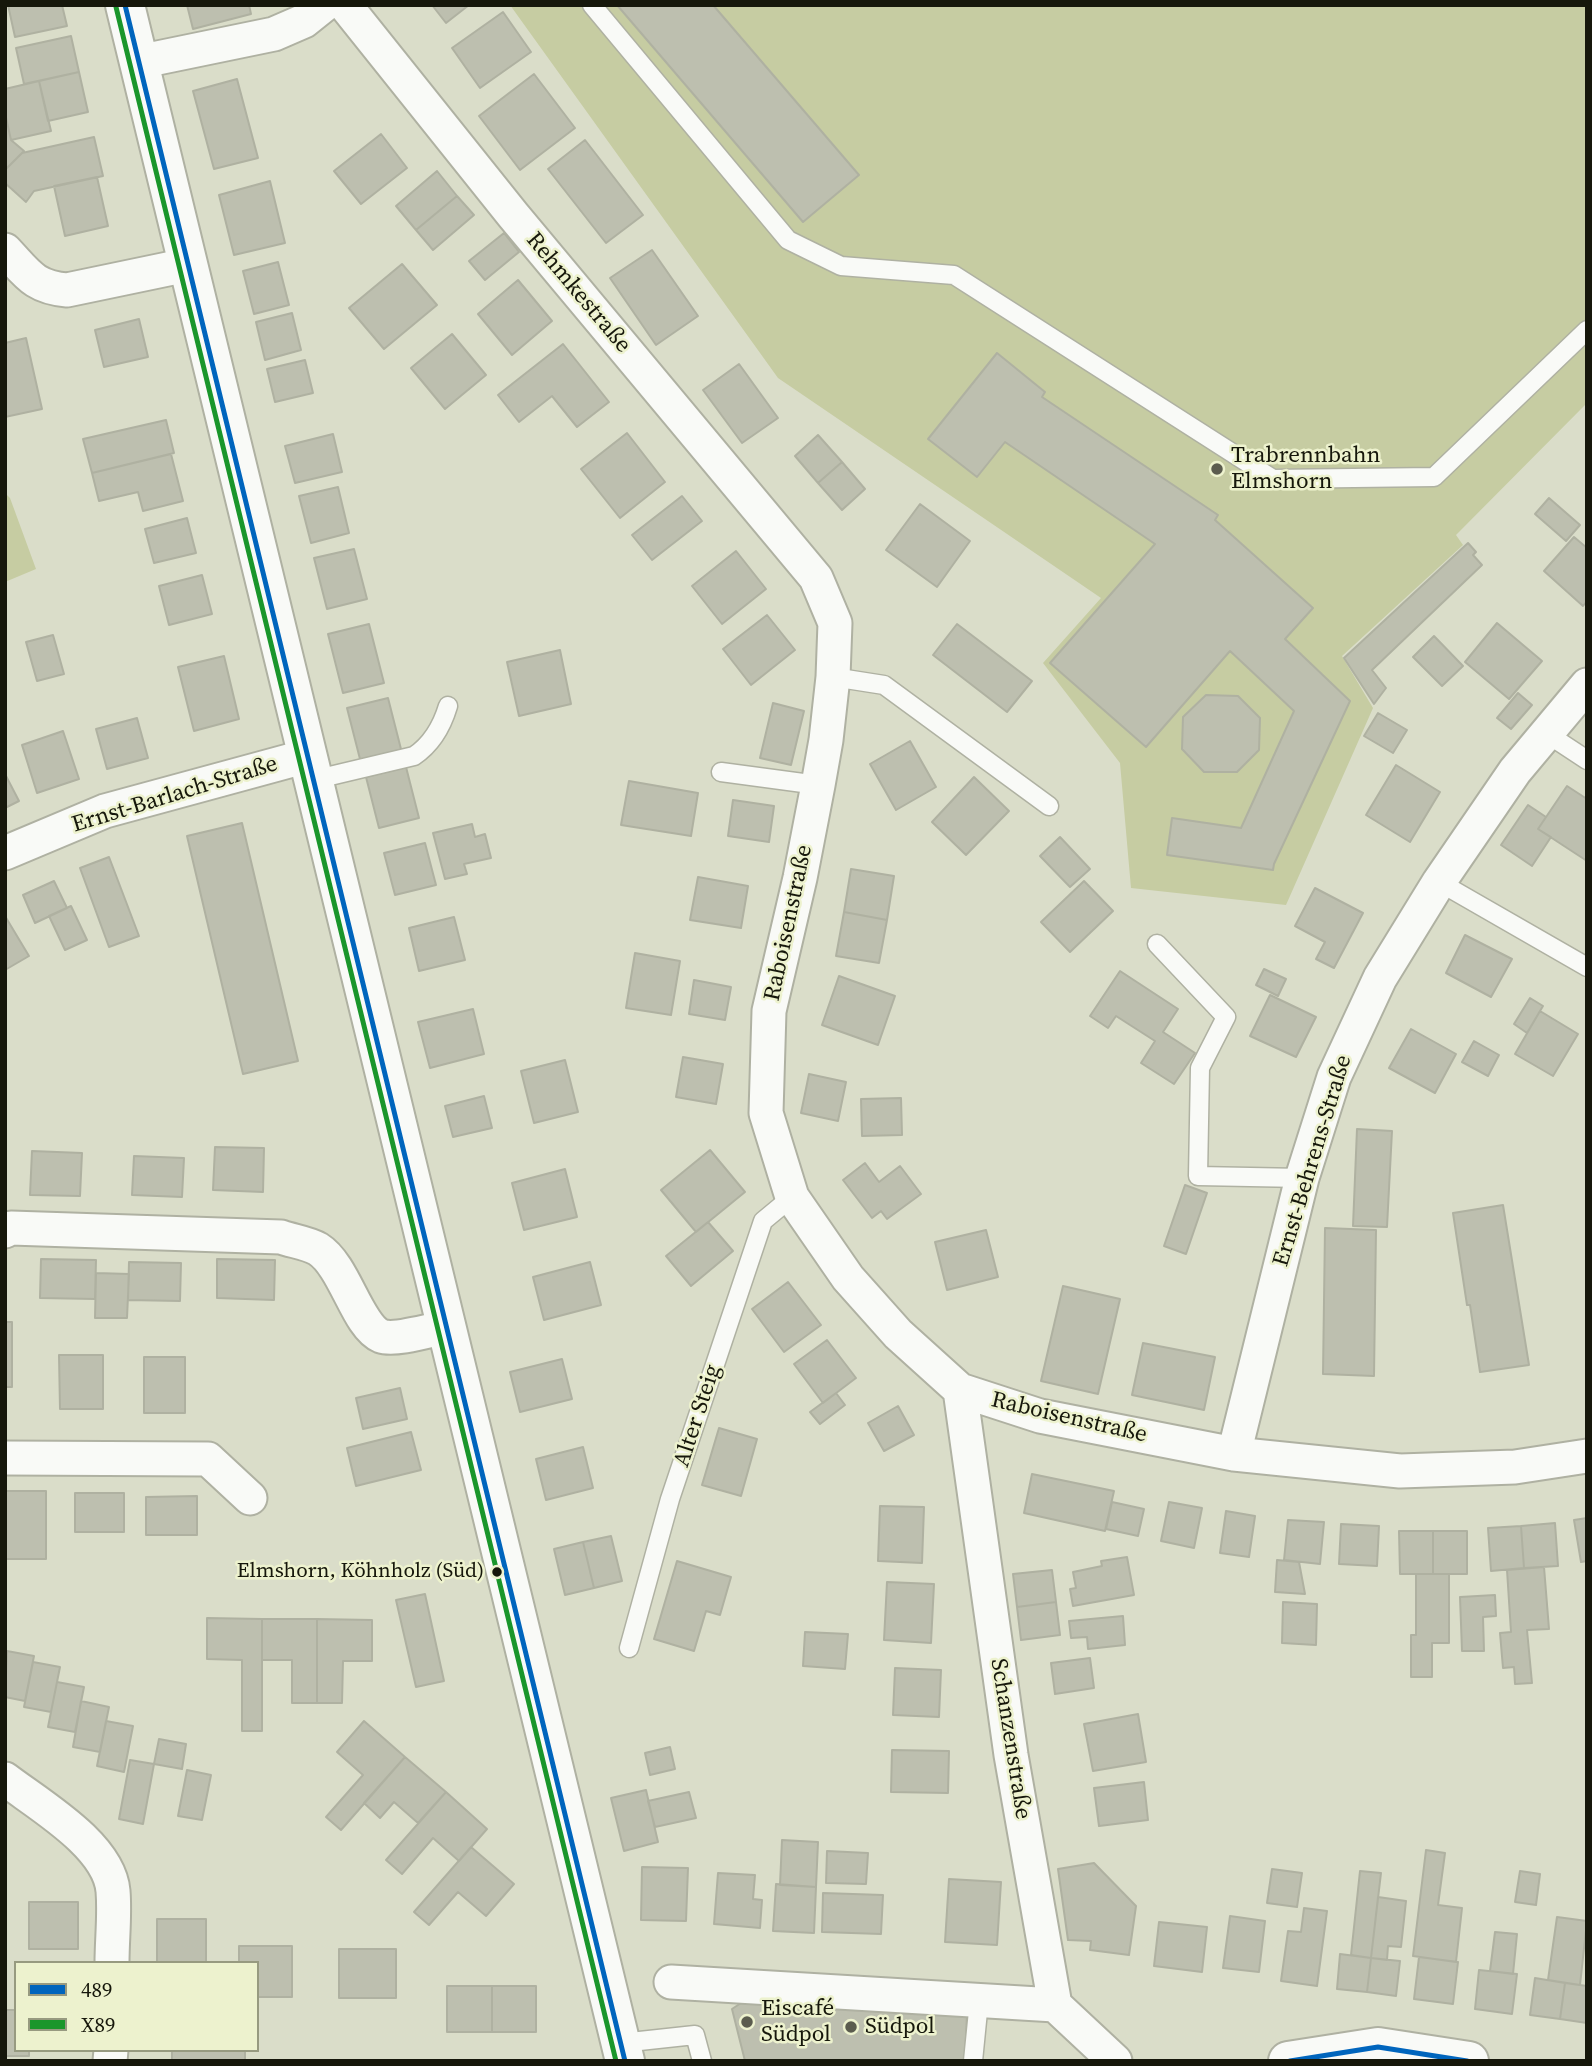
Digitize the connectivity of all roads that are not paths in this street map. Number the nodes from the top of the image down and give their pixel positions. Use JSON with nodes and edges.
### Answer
{"nodes":[{"id":1,"x":125,"y":5,"type":"edge"},
{"id":2,"x":324,"y":5,"type":"edge"},
{"id":3,"x":345,"y":5,"type":"edge"},
{"id":4,"x":592,"y":5,"type":"edge"},
{"id":5,"x":138,"y":62,"type":"junction"},
{"id":6,"x":5,"y":250,"type":"edge"},
{"id":7,"x":187,"y":265,"type":"junction"},
{"id":8,"x":1587,"y":330,"type":"edge"},
{"id":9,"x":816,"y":578,"type":"joint"},
{"id":10,"x":833,"y":677,"type":"junction"},
{"id":11,"x":1587,"y":685,"type":"edge"},
{"id":12,"x":447,"y":706,"type":"dead end"},
{"id":13,"x":1546,"y":733,"type":"junction"},
{"id":14,"x":1587,"y":761,"type":"edge"},
{"id":15,"x":310,"y":768,"type":"junction"},
{"id":16,"x":721,"y":772,"type":"dead end"},
{"id":17,"x":818,"y":785,"type":"junction"},
{"id":18,"x":1049,"y":806,"type":"dead end"},
{"id":19,"x":5,"y":853,"type":"edge"},
{"id":20,"x":1438,"y":882,"type":"junction"},
{"id":21,"x":1157,"y":944,"type":"dead end"},
{"id":22,"x":1587,"y":967,"type":"edge"},
{"id":23,"x":1302,"y":1178,"type":"junction"},
{"id":24,"x":792,"y":1197,"type":"junction"},
{"id":25,"x":5,"y":1231,"type":"edge"},
{"id":26,"x":446,"y":1327,"type":"junction"},
{"id":27,"x":960,"y":1391,"type":"junction"},
{"id":28,"x":1234,"y":1454,"type":"junction"},
{"id":29,"x":1587,"y":1456,"type":"edge"},
{"id":30,"x":5,"y":1458,"type":"edge"},
{"id":31,"x":250,"y":1498,"type":"dead end"},
{"id":32,"x":629,"y":1648,"type":"dead end"},
{"id":33,"x":5,"y":1779,"type":"edge"},
{"id":34,"x":112,"y":1961,"type":"edge"},
{"id":35,"x":671,"y":1982,"type":"dead end"},
{"id":36,"x":979,"y":2001,"type":"junction"},
{"id":37,"x":1055,"y":2006,"type":"junction"},
{"id":38,"x":623,"y":2052,"type":"edge"},
{"id":39,"x":702,"y":2061,"type":"edge"},
{"id":40,"x":973,"y":2061,"type":"edge"},
{"id":41,"x":1115,"y":2061,"type":"edge"},
{"id":42,"x":1288,"y":2061,"type":"edge"},
{"id":43,"x":1469,"y":2061,"type":"edge"}],
"edges":[{"from":1,"to":5,"type":"main road"},
{"from":2,"to":5,"type":"street"},
{"from":3,"to":9,"type":"street","name":"Rehmkestraße"},
{"from":4,"to":8,"type":"lane"},
{"from":5,"to":7,"type":"main road"},
{"from":6,"to":7,"type":"street"},
{"from":7,"to":15,"type":"main road"},
{"from":9,"to":10,"type":"street","name":"Raboisenstraße"},
{"from":10,"to":17,"type":"street","name":"Raboisenstraße"},
{"from":10,"to":18,"type":"lane"},
{"from":11,"to":13,"type":"street","name":"Ernst-Behrens-Straße"},
{"from":12,"to":15,"type":"lane"},
{"from":13,"to":14,"type":"lane"},
{"from":13,"to":20,"type":"street","name":"Ernst-Behrens-Straße"},
{"from":15,"to":19,"type":"street","name":"Ernst-Barlach-Straße"},
{"from":15,"to":26,"type":"main road"},
{"from":16,"to":17,"type":"lane"},
{"from":17,"to":24,"type":"street","name":"Raboisenstraße"},
{"from":20,"to":22,"type":"lane"},
{"from":20,"to":23,"type":"street","name":"Ernst-Behrens-Straße"},
{"from":21,"to":23,"type":"lane"},
{"from":23,"to":28,"type":"street","name":"Ernst-Behrens-Straße"},
{"from":24,"to":27,"type":"street","name":"Raboisenstraße"},
{"from":24,"to":32,"type":"lane","name":"Alter Steig"},
{"from":25,"to":26,"type":"street"},
{"from":26,"to":38,"type":"main road"},
{"from":27,"to":28,"type":"street","name":"Raboisenstraße"},
{"from":27,"to":37,"type":"street","name":"Schanzenstraße"},
{"from":28,"to":29,"type":"street","name":"Raboisenstraße"},
{"from":30,"to":31,"type":"street"},
{"from":33,"to":34,"type":"street"},
{"from":35,"to":36,"type":"street"},
{"from":36,"to":37,"type":"street"},
{"from":36,"to":40,"type":"lane"},
{"from":37,"to":41,"type":"street"},
{"from":38,"to":39,"type":"lane"},
{"from":42,"to":43,"type":"main road"}]}
